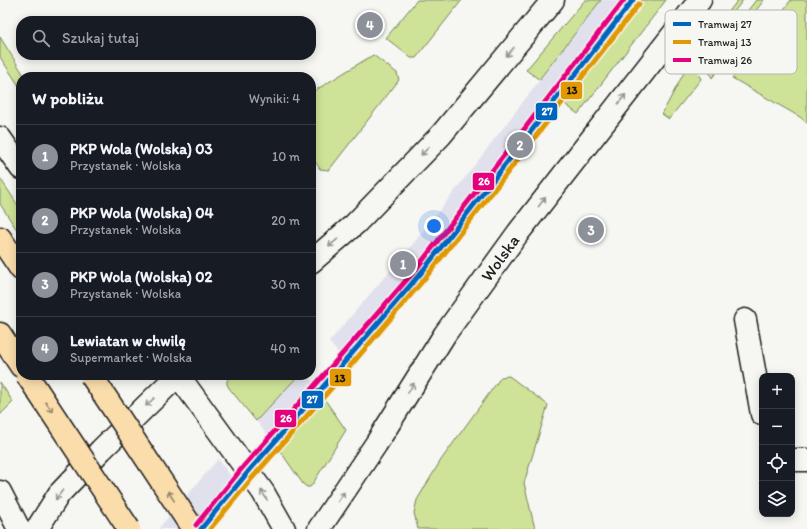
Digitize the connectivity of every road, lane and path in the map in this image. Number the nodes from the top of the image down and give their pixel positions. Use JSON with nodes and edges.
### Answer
{"nodes":[{"id":1,"x":553,"y":0,"type":"edge"},
{"id":2,"x":700,"y":0,"type":"edge"},
{"id":3,"x":692,"y":10,"type":"edge"},
{"id":4,"x":665,"y":45,"type":"edge"},
{"id":5,"x":0,"y":138,"type":"edge"},
{"id":6,"x":16,"y":161,"type":"edge"},
{"id":7,"x":0,"y":238,"type":"edge"},
{"id":8,"x":316,"y":258,"type":"edge"},
{"id":9,"x":16,"y":262,"type":"edge"},
{"id":10,"x":745,"y":320,"type":"dead end"},
{"id":11,"x":0,"y":334,"type":"edge"},
{"id":12,"x":16,"y":358,"type":"edge"},
{"id":13,"x":30,"y":380,"type":"edge"},
{"id":14,"x":94,"y":380,"type":"edge"},
{"id":15,"x":173,"y":380,"type":"edge"},
{"id":16,"x":182,"y":380,"type":"edge"},
{"id":17,"x":761,"y":409,"type":"edge"},
{"id":18,"x":795,"y":460,"type":"edge"},
{"id":19,"x":807,"y":460,"type":"edge"},
{"id":20,"x":0,"y":492,"type":"edge"},
{"id":21,"x":19,"y":529,"type":"edge"},
{"id":22,"x":37,"y":529,"type":"edge"},
{"id":23,"x":129,"y":529,"type":"edge"},
{"id":24,"x":193,"y":529,"type":"edge"},
{"id":25,"x":284,"y":529,"type":"edge"},
{"id":26,"x":319,"y":529,"type":"edge"}],
"edges":[{"from":1,"to":8,"type":"main road","one_way":true},
{"from":3,"to":2,"type":"main road","name":"Wolska","one_way":true},
{"from":26,"to":4,"type":"main road","name":"Wolska","one_way":true},
{"from":5,"to":6,"type":"main road"},
{"from":7,"to":9,"type":"main road"},
{"from":10,"to":17,"type":"main road"},
{"from":11,"to":12,"type":"main road"},
{"from":13,"to":23,"type":"main road","one_way":true,"bridge":true},
{"from":24,"to":14,"type":"main road","one_way":true,"bridge":true},
{"from":15,"to":22,"type":"main road","one_way":true},
{"from":25,"to":16,"type":"main road","one_way":true},
{"from":18,"to":19,"type":"main road"},
{"from":20,"to":21,"type":"main road"}]}
